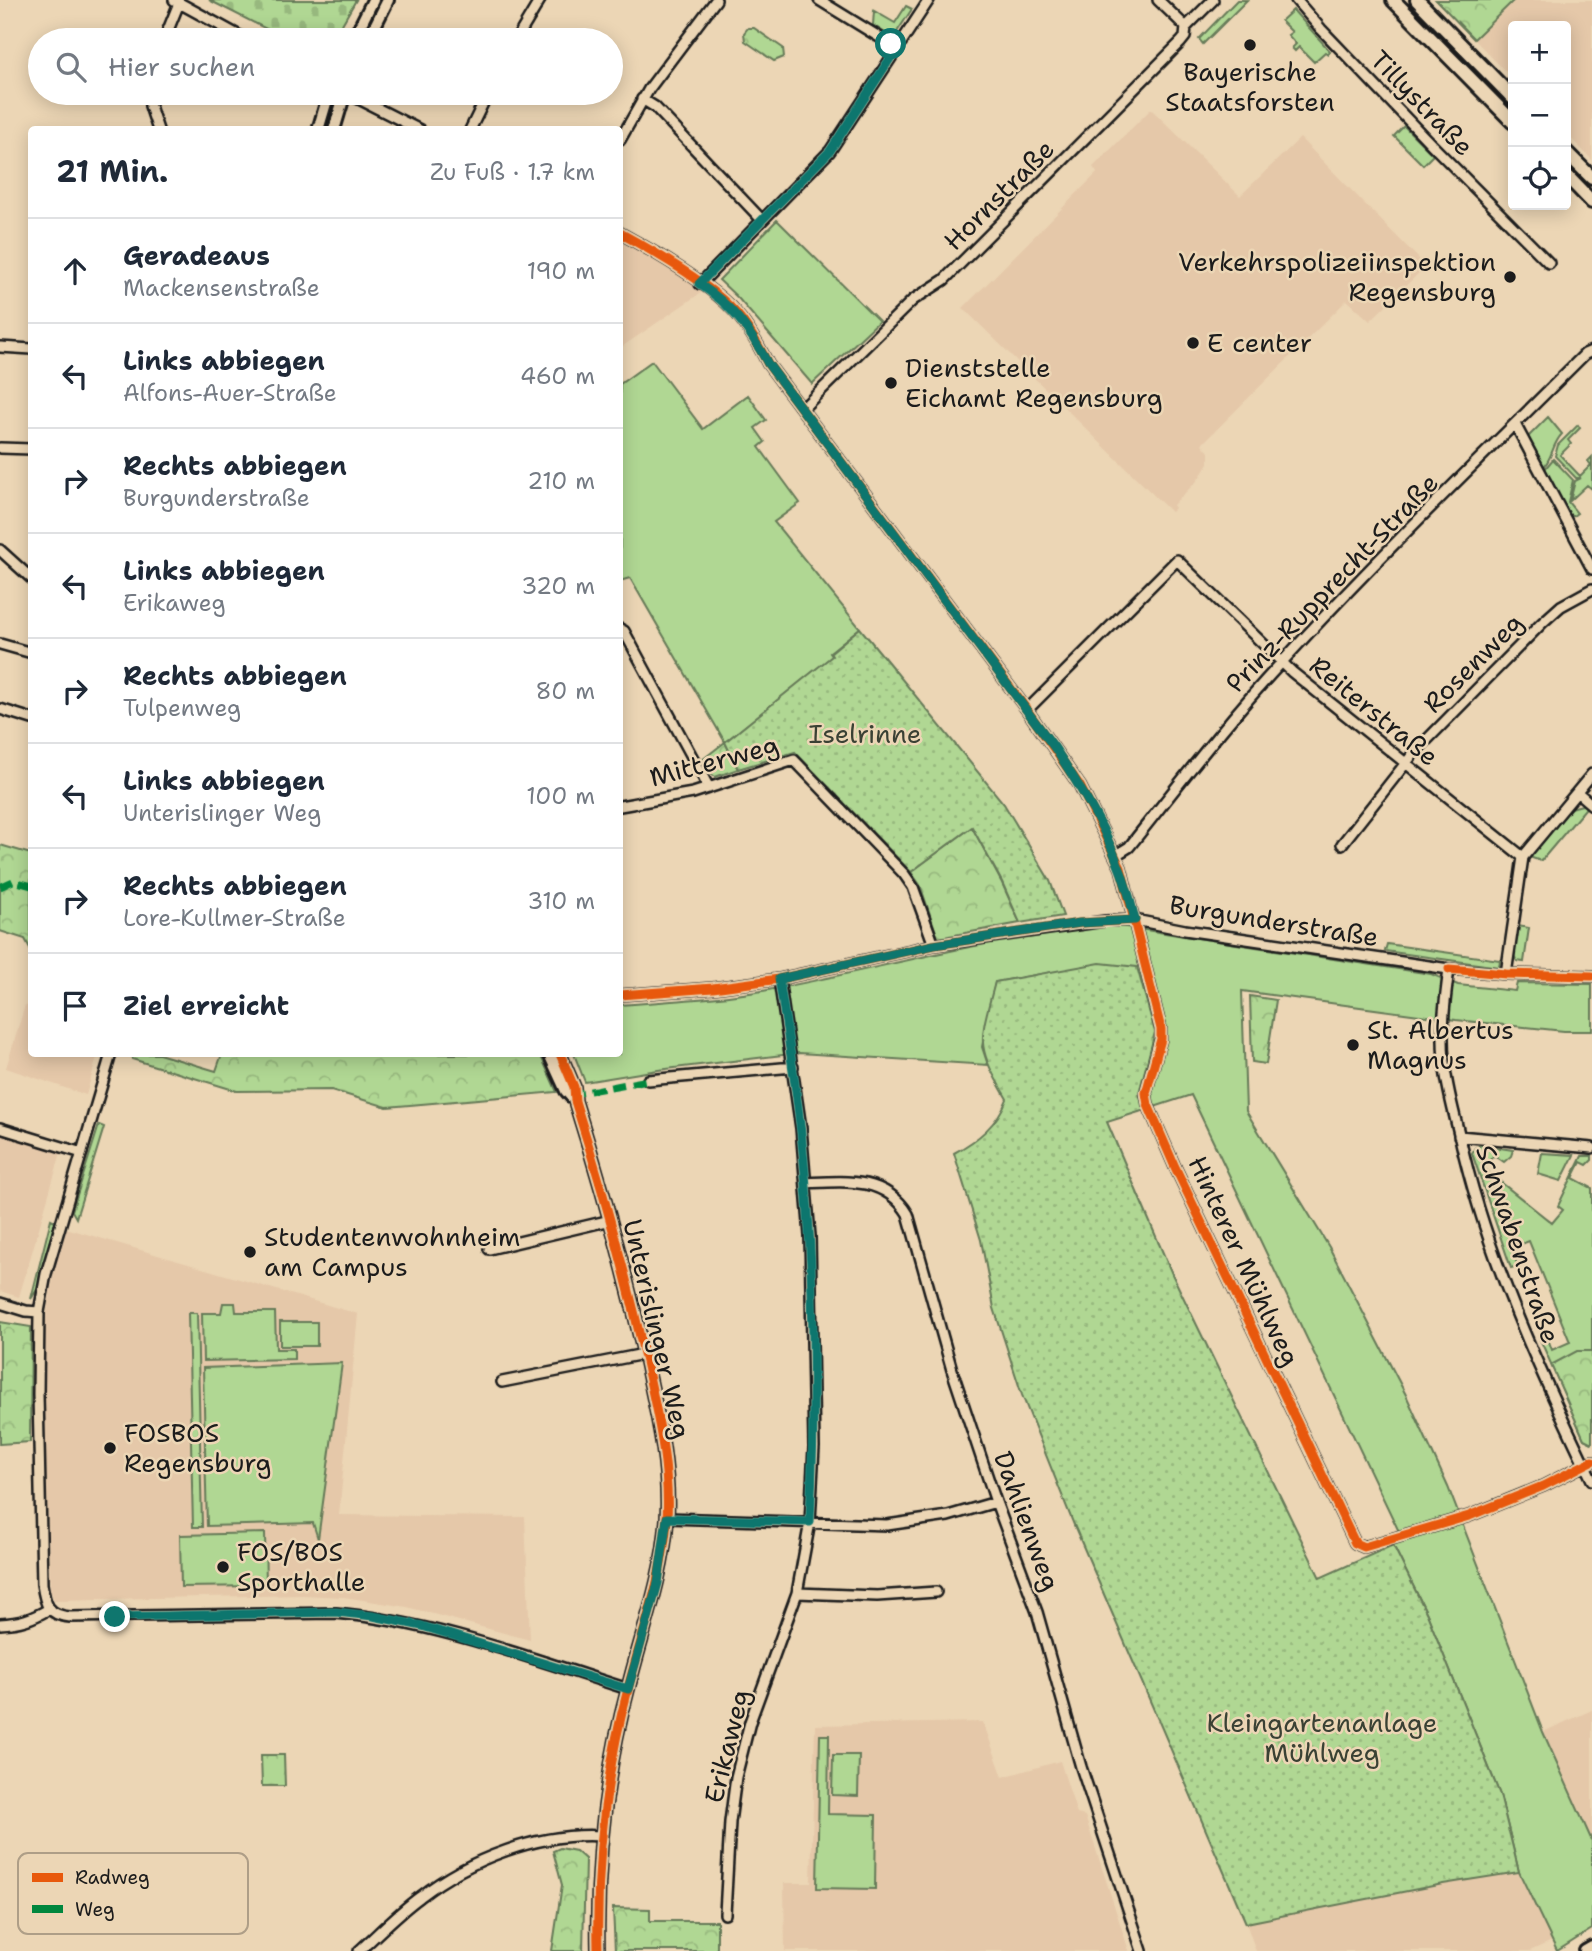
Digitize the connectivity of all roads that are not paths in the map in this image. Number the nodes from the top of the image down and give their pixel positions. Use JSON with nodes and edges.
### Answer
{"nodes":[{"id":1,"x":373,"y":0,"type":"edge"},
{"id":2,"x":388,"y":0,"type":"edge"},
{"id":3,"x":540,"y":0,"type":"edge"},
{"id":4,"x":716,"y":0,"type":"edge"},
{"id":5,"x":819,"y":0,"type":"edge"},
{"id":6,"x":929,"y":0,"type":"edge"},
{"id":7,"x":1158,"y":0,"type":"edge"},
{"id":8,"x":1213,"y":0,"type":"edge"},
{"id":9,"x":1296,"y":0,"type":"edge"},
{"id":10,"x":1394,"y":0,"type":"edge"},
{"id":11,"x":1417,"y":0,"type":"edge"},
{"id":12,"x":176,"y":2,"type":"edge"},
{"id":13,"x":1186,"y":27,"type":"junction"},
{"id":14,"x":168,"y":28,"type":"edge"},
{"id":15,"x":225,"y":28,"type":"edge"},
{"id":16,"x":359,"y":28,"type":"edge"},
{"id":17,"x":374,"y":28,"type":"edge"},
{"id":18,"x":523,"y":28,"type":"edge"},
{"id":19,"x":897,"y":48,"type":"junction"},
{"id":20,"x":1508,"y":93,"type":"edge"},
{"id":21,"x":642,"y":99,"type":"junction"},
{"id":22,"x":150,"y":105,"type":"edge"},
{"id":23,"x":325,"y":105,"type":"edge"},
{"id":24,"x":342,"y":105,"type":"edge"},
{"id":25,"x":370,"y":105,"type":"edge"},
{"id":26,"x":482,"y":105,"type":"edge"},
{"id":27,"x":1508,"y":117,"type":"edge"},
{"id":28,"x":157,"y":126,"type":"edge"},
{"id":29,"x":319,"y":126,"type":"edge"},
{"id":30,"x":335,"y":126,"type":"edge"},
{"id":31,"x":412,"y":126,"type":"edge"},
{"id":32,"x":472,"y":126,"type":"edge"},
{"id":33,"x":623,"y":134,"type":"edge"},
{"id":34,"x":1571,"y":157,"type":"edge"},
{"id":35,"x":1592,"y":178,"type":"edge"},
{"id":36,"x":1571,"y":180,"type":"edge"},
{"id":37,"x":1592,"y":202,"type":"edge"},
{"id":38,"x":762,"y":220,"type":"junction"},
{"id":39,"x":623,"y":235,"type":"edge"},
{"id":40,"x":1549,"y":263,"type":"dead end"},
{"id":41,"x":699,"y":284,"type":"junction"},
{"id":42,"x":0,"y":346,"type":"edge"},
{"id":43,"x":28,"y":349,"type":"edge"},
{"id":44,"x":1592,"y":351,"type":"edge"},
{"id":45,"x":802,"y":409,"type":"junction"},
{"id":46,"x":1515,"y":424,"type":"junction"},
{"id":47,"x":0,"y":448,"type":"edge"},
{"id":48,"x":28,"y":449,"type":"edge"},
{"id":49,"x":0,"y":550,"type":"edge"},
{"id":50,"x":1592,"y":569,"type":"edge"},
{"id":51,"x":28,"y":575,"type":"edge"},
{"id":52,"x":1592,"y":589,"type":"edge"},
{"id":53,"x":623,"y":630,"type":"edge"},
{"id":54,"x":0,"y":644,"type":"edge"},
{"id":55,"x":28,"y":652,"type":"edge"},
{"id":56,"x":1281,"y":662,"type":"junction"},
{"id":57,"x":0,"y":709,"type":"edge"},
{"id":58,"x":1027,"y":710,"type":"junction"},
{"id":59,"x":28,"y":718,"type":"edge"},
{"id":60,"x":1405,"y":763,"type":"junction"},
{"id":61,"x":1592,"y":774,"type":"edge"},
{"id":62,"x":709,"y":789,"type":"junction"},
{"id":63,"x":1577,"y":792,"type":"junction"},
{"id":64,"x":623,"y":805,"type":"edge"},
{"id":65,"x":1592,"y":805,"type":"edge"},
{"id":66,"x":1342,"y":844,"type":"dead end"},
{"id":67,"x":1116,"y":855,"type":"junction"},
{"id":68,"x":1522,"y":857,"type":"junction"},
{"id":69,"x":1135,"y":920,"type":"junction"},
{"id":70,"x":934,"y":945,"type":"junction"},
{"id":71,"x":1449,"y":969,"type":"junction"},
{"id":72,"x":1506,"y":974,"type":"junction"},
{"id":73,"x":1592,"y":976,"type":"edge"},
{"id":74,"x":779,"y":979,"type":"junction"},
{"id":75,"x":623,"y":995,"type":"edge"},
{"id":76,"x":110,"y":1057,"type":"edge"},
{"id":77,"x":550,"y":1057,"type":"edge"},
{"id":78,"x":561,"y":1057,"type":"edge"},
{"id":79,"x":793,"y":1067,"type":"junction"},
{"id":80,"x":648,"y":1080,"type":"dead end"},
{"id":81,"x":575,"y":1101,"type":"junction"},
{"id":82,"x":0,"y":1128,"type":"edge"},
{"id":83,"x":1459,"y":1136,"type":"junction"},
{"id":84,"x":1592,"y":1148,"type":"edge"},
{"id":85,"x":82,"y":1153,"type":"junction"},
{"id":86,"x":806,"y":1183,"type":"junction"},
{"id":87,"x":611,"y":1220,"type":"junction"},
{"id":88,"x":489,"y":1249,"type":"dead end"},
{"id":89,"x":0,"y":1303,"type":"edge"},
{"id":90,"x":39,"y":1312,"type":"junction"},
{"id":91,"x":644,"y":1354,"type":"junction"},
{"id":92,"x":502,"y":1382,"type":"dead end"},
{"id":93,"x":1588,"y":1463,"type":"edge"},
{"id":94,"x":1592,"y":1480,"type":"edge"},
{"id":95,"x":996,"y":1502,"type":"junction"},
{"id":96,"x":667,"y":1518,"type":"junction"},
{"id":97,"x":810,"y":1522,"type":"junction"},
{"id":98,"x":936,"y":1592,"type":"dead end"},
{"id":99,"x":797,"y":1593,"type":"junction"},
{"id":100,"x":49,"y":1609,"type":"junction"},
{"id":101,"x":0,"y":1624,"type":"edge"},
{"id":102,"x":628,"y":1689,"type":"junction"},
{"id":103,"x":602,"y":1836,"type":"junction"},
{"id":104,"x":726,"y":1914,"type":"dead end"},
{"id":105,"x":1592,"y":1947,"type":"edge"},
{"id":106,"x":359,"y":1951,"type":"edge"},
{"id":107,"x":598,"y":1951,"type":"edge"},
{"id":108,"x":1142,"y":1951,"type":"edge"},
{"id":109,"x":1585,"y":1951,"type":"edge"}],
"edges":[{"from":1,"to":16,"type":"street"},
{"from":2,"to":17,"type":"street"},
{"from":3,"to":18,"type":"street"},
{"from":4,"to":21,"type":"street"},
{"from":5,"to":19,"type":"street"},
{"from":6,"to":19,"type":"street"},
{"from":7,"to":13,"type":"street"},
{"from":8,"to":13,"type":"street","name":"Hornstraße"},
{"from":9,"to":40,"type":"street","name":"Tillystraße"},
{"from":10,"to":27,"type":"main road"},
{"from":11,"to":20,"type":"main road"},
{"from":12,"to":14,"type":"street"},
{"from":12,"to":15,"type":"street"},
{"from":13,"to":45,"type":"street","name":"Hornstraße"},
{"from":19,"to":38,"type":"street"},
{"from":21,"to":33,"type":"street"},
{"from":21,"to":38,"type":"street"},
{"from":22,"to":28,"type":"street"},
{"from":23,"to":29,"type":"street"},
{"from":24,"to":30,"type":"street"},
{"from":25,"to":31,"type":"street"},
{"from":26,"to":32,"type":"street"},
{"from":34,"to":35,"type":"main road"},
{"from":36,"to":37,"type":"main road"},
{"from":38,"to":41,"type":"street"},
{"from":39,"to":41,"type":"street"},
{"from":41,"to":45,"type":"street"},
{"from":42,"to":43,"type":"street"},
{"from":44,"to":46,"type":"street","name":"Prinz-Rupprecht-Straße"},
{"from":45,"to":58,"type":"street"},
{"from":46,"to":50,"type":"street"},
{"from":46,"to":56,"type":"street","name":"Prinz-Rupprecht-Straße"},
{"from":47,"to":48,"type":"street"},
{"from":49,"to":51,"type":"street"},
{"from":52,"to":60,"type":"street","name":"Rosenweg"},
{"from":53,"to":62,"type":"street"},
{"from":54,"to":55,"type":"street"},
{"from":56,"to":58,"type":"street","name":"Reiterstraße"},
{"from":56,"to":60,"type":"street","name":"Reiterstraße"},
{"from":56,"to":67,"type":"street","name":"Prinz-Rupprecht-Straße"},
{"from":57,"to":59,"type":"street"},
{"from":58,"to":67,"type":"street"},
{"from":60,"to":66,"type":"street","name":"Rosenweg"},
{"from":60,"to":68,"type":"street","name":"Reiterstraße"},
{"from":61,"to":63,"type":"street"},
{"from":62,"to":64,"type":"street","name":"Mitterweg"},
{"from":62,"to":70,"type":"street","name":"Mitterweg"},
{"from":63,"to":65,"type":"street"},
{"from":63,"to":68,"type":"street"},
{"from":67,"to":69,"type":"street"},
{"from":68,"to":72,"type":"street"},
{"from":69,"to":70,"type":"street","name":"Burgunderstraße"},
{"from":69,"to":71,"type":"street","name":"Burgunderstraße"},
{"from":69,"to":93,"type":"street","name":"Hinterer Mühlweg"},
{"from":70,"to":74,"type":"street","name":"Burgunderstraße"},
{"from":71,"to":72,"type":"street","name":"Burgunderstraße"},
{"from":71,"to":83,"type":"street","name":"Schwabenstraße"},
{"from":72,"to":73,"type":"street","name":"Burgunderstraße"},
{"from":74,"to":75,"type":"street","name":"Burgunderstraße"},
{"from":74,"to":79,"type":"street","name":"Erikaweg"},
{"from":76,"to":85,"type":"street"},
{"from":77,"to":81,"type":"street","name":"Unterislinger Weg"},
{"from":78,"to":81,"type":"street","name":"Unterislinger Weg"},
{"from":79,"to":80,"type":"street"},
{"from":79,"to":86,"type":"street","name":"Erikaweg"},
{"from":81,"to":87,"type":"street","name":"Unterislinger Weg"},
{"from":82,"to":85,"type":"street"},
{"from":83,"to":84,"type":"street"},
{"from":83,"to":93,"type":"street","name":"Schwabenstraße"},
{"from":85,"to":90,"type":"street"},
{"from":86,"to":95,"type":"street","name":"Dahlienweg"},
{"from":86,"to":97,"type":"street","name":"Erikaweg"},
{"from":87,"to":88,"type":"street"},
{"from":87,"to":91,"type":"street","name":"Unterislinger Weg"},
{"from":89,"to":90,"type":"street"},
{"from":90,"to":100,"type":"street"},
{"from":91,"to":92,"type":"street"},
{"from":91,"to":96,"type":"street","name":"Unterislinger Weg"},
{"from":93,"to":94,"type":"street","name":"Schwabenstraße"},
{"from":95,"to":97,"type":"street"},
{"from":95,"to":108,"type":"street","name":"Dahlienweg"},
{"from":96,"to":97,"type":"street"},
{"from":96,"to":102,"type":"street","name":"Unterislinger Weg"},
{"from":97,"to":99,"type":"street","name":"Erikaweg"},
{"from":98,"to":99,"type":"street"},
{"from":99,"to":104,"type":"street","name":"Erikaweg"},
{"from":100,"to":101,"type":"street"},
{"from":100,"to":102,"type":"street"},
{"from":102,"to":103,"type":"street","name":"Unterislinger Weg"},
{"from":103,"to":106,"type":"street"},
{"from":103,"to":107,"type":"street","name":"Unterislinger Weg"},
{"from":105,"to":109,"type":"street"}]}
